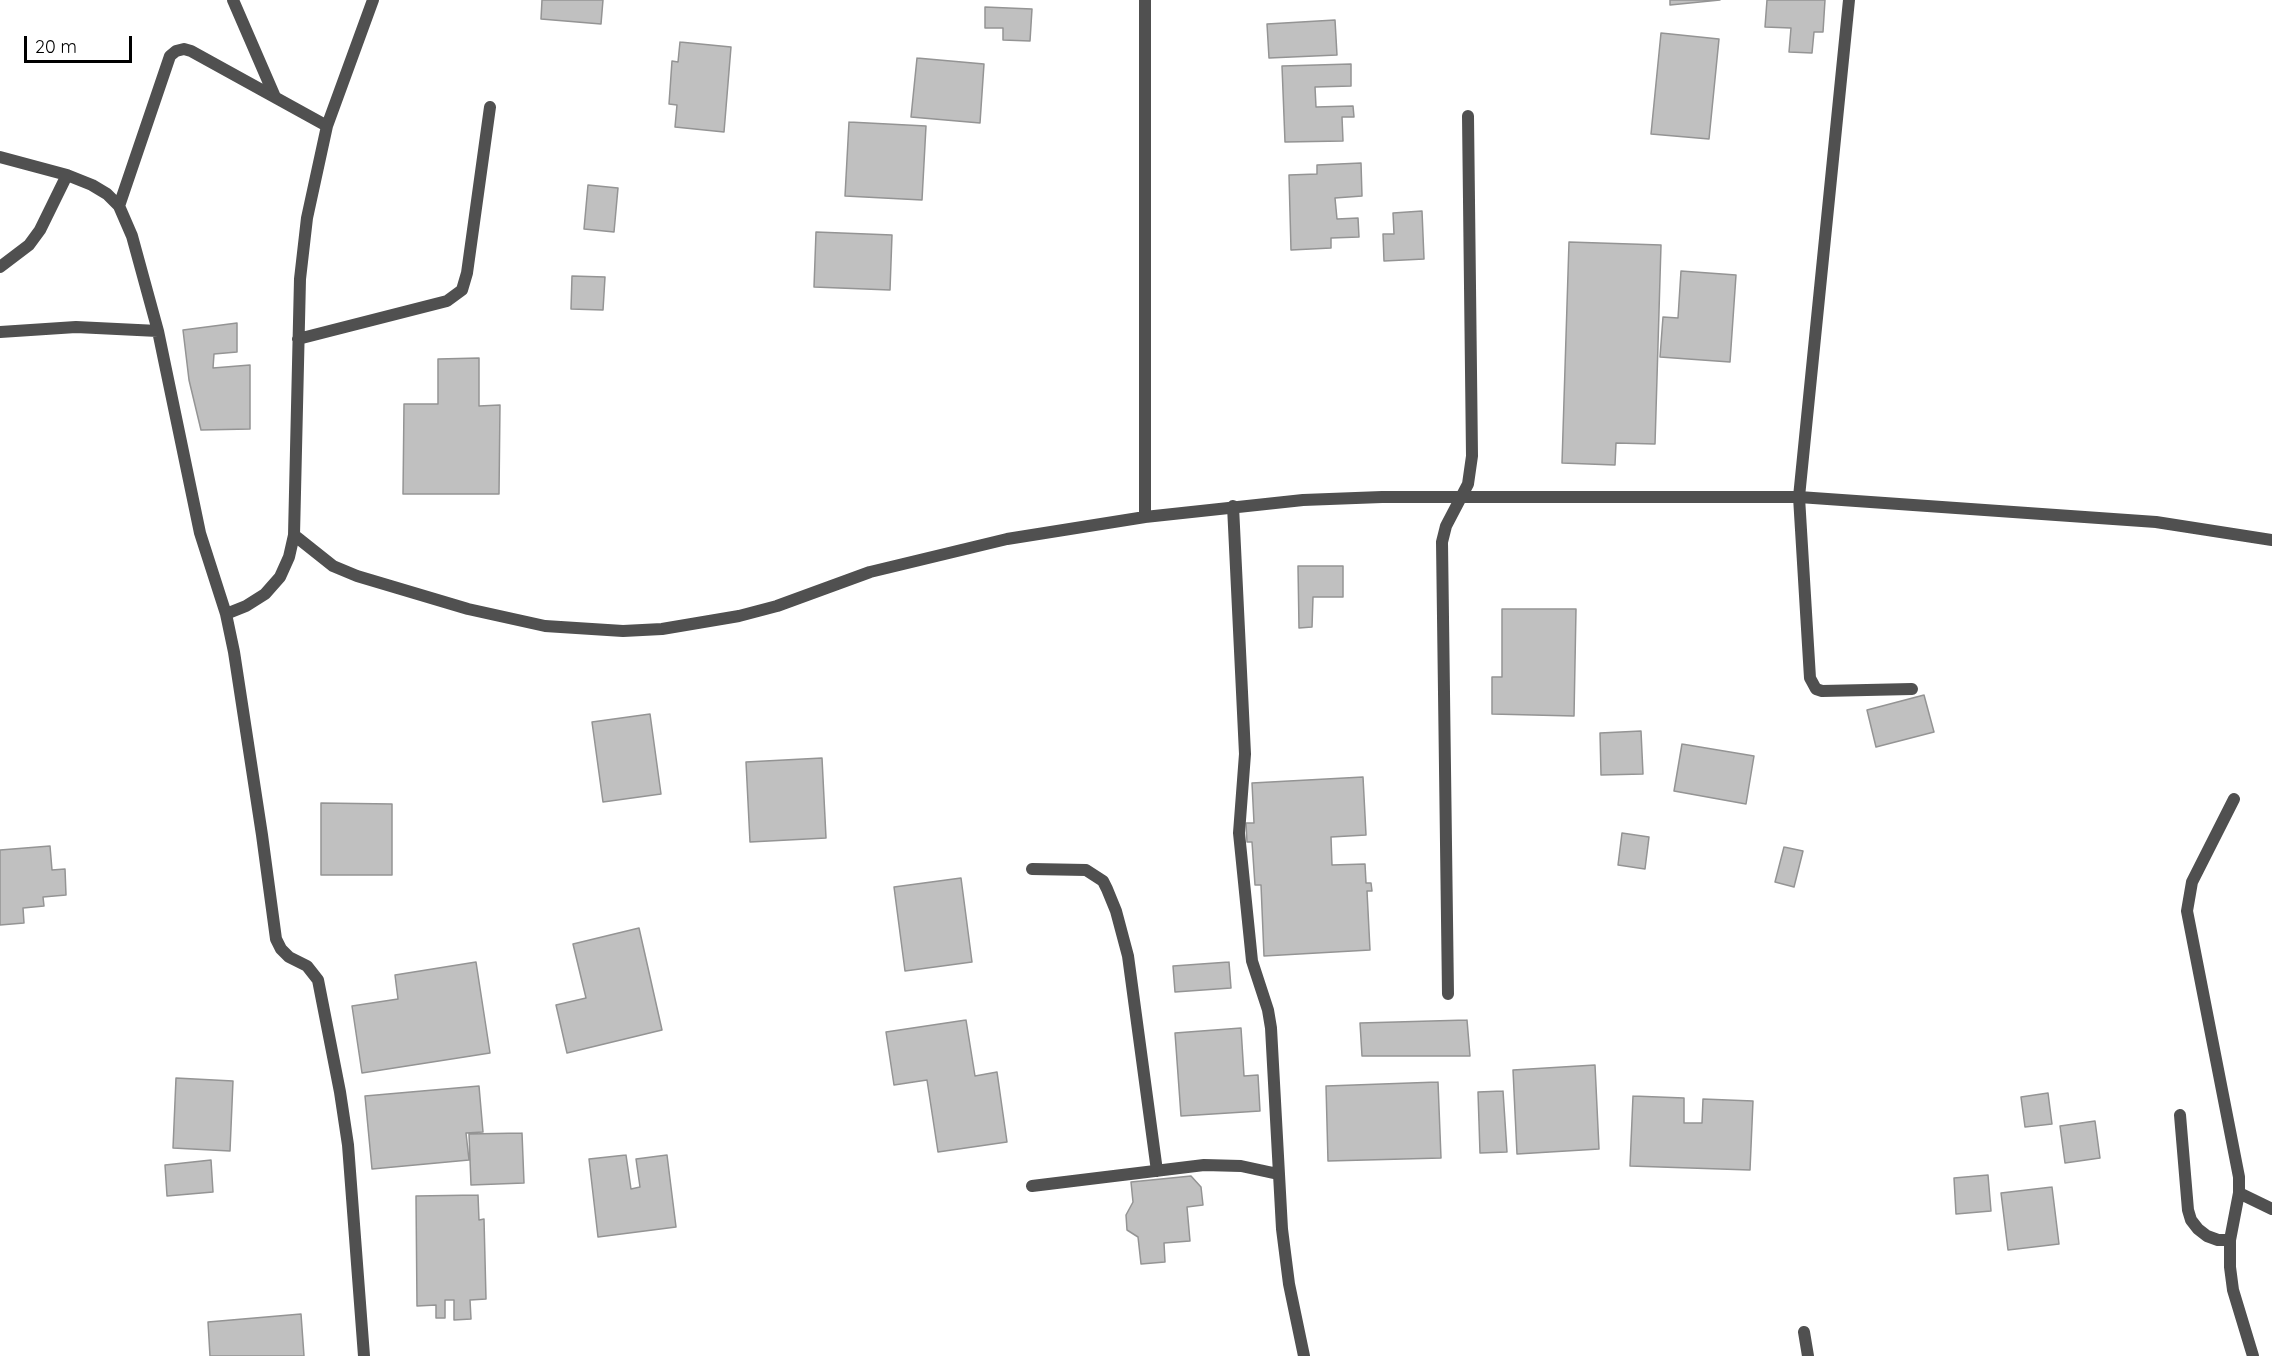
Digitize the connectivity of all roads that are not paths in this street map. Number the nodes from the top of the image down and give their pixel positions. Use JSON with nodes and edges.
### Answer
{"nodes":[{"id":1,"x":233,"y":0,"type":"edge"},
{"id":2,"x":373,"y":0,"type":"edge"},
{"id":3,"x":1145,"y":0,"type":"edge"},
{"id":4,"x":1849,"y":0,"type":"edge"},
{"id":5,"x":275,"y":97,"type":"junction"},
{"id":6,"x":490,"y":107,"type":"dead end"},
{"id":7,"x":1468,"y":116,"type":"dead end"},
{"id":8,"x":327,"y":126,"type":"junction"},
{"id":9,"x":0,"y":157,"type":"edge"},
{"id":10,"x":67,"y":175,"type":"junction"},
{"id":11,"x":118,"y":206,"type":"junction"},
{"id":12,"x":0,"y":267,"type":"edge"},
{"id":13,"x":158,"y":331,"type":"junction"},
{"id":14,"x":0,"y":332,"type":"edge"},
{"id":15,"x":298,"y":339,"type":"junction"},
{"id":16,"x":1461,"y":497,"type":"junction"},
{"id":17,"x":1799,"y":497,"type":"junction"},
{"id":18,"x":1233,"y":506,"type":"junction"},
{"id":19,"x":1145,"y":517,"type":"junction"},
{"id":20,"x":294,"y":535,"type":"junction"},
{"id":21,"x":2272,"y":540,"type":"edge"},
{"id":22,"x":226,"y":614,"type":"junction"},
{"id":23,"x":1912,"y":689,"type":"dead end"},
{"id":24,"x":2234,"y":799,"type":"dead end"},
{"id":25,"x":1032,"y":869,"type":"dead end"},
{"id":26,"x":1448,"y":994,"type":"dead end"},
{"id":27,"x":2180,"y":1115,"type":"dead end"},
{"id":28,"x":1157,"y":1171,"type":"junction"},
{"id":29,"x":1278,"y":1174,"type":"junction"},
{"id":30,"x":1032,"y":1186,"type":"dead end"},
{"id":31,"x":2239,"y":1193,"type":"junction"},
{"id":32,"x":2272,"y":1209,"type":"edge"},
{"id":33,"x":2230,"y":1240,"type":"junction"},
{"id":34,"x":1804,"y":1332,"type":"dead end"},
{"id":35,"x":364,"y":1356,"type":"edge"},
{"id":36,"x":1304,"y":1356,"type":"edge"},
{"id":37,"x":1808,"y":1356,"type":"edge"},
{"id":38,"x":2253,"y":1356,"type":"edge"}],
"edges":[{"from":1,"to":5,"type":"street"},
{"from":2,"to":8,"type":"street"},
{"from":3,"to":19,"type":"street"},
{"from":4,"to":17,"type":"street"},
{"from":5,"to":8,"type":"street"},
{"from":5,"to":11,"type":"street"},
{"from":6,"to":15,"type":"street"},
{"from":7,"to":16,"type":"street"},
{"from":8,"to":15,"type":"street"},
{"from":9,"to":10,"type":"street"},
{"from":10,"to":11,"type":"street"},
{"from":10,"to":12,"type":"street"},
{"from":11,"to":13,"type":"street"},
{"from":13,"to":14,"type":"street"},
{"from":13,"to":22,"type":"street"},
{"from":15,"to":20,"type":"street"},
{"from":16,"to":17,"type":"street"},
{"from":16,"to":18,"type":"street"},
{"from":16,"to":26,"type":"street"},
{"from":17,"to":21,"type":"street"},
{"from":17,"to":23,"type":"street"},
{"from":18,"to":19,"type":"street"},
{"from":18,"to":29,"type":"street"},
{"from":19,"to":20,"type":"street"},
{"from":20,"to":22,"type":"street"},
{"from":22,"to":35,"type":"street"},
{"from":24,"to":31,"type":"street"},
{"from":25,"to":28,"type":"street"},
{"from":27,"to":33,"type":"street"},
{"from":28,"to":29,"type":"street"},
{"from":28,"to":30,"type":"street"},
{"from":29,"to":36,"type":"street"},
{"from":31,"to":32,"type":"street"},
{"from":31,"to":33,"type":"street"},
{"from":33,"to":38,"type":"street"},
{"from":34,"to":37,"type":"street"}]}
